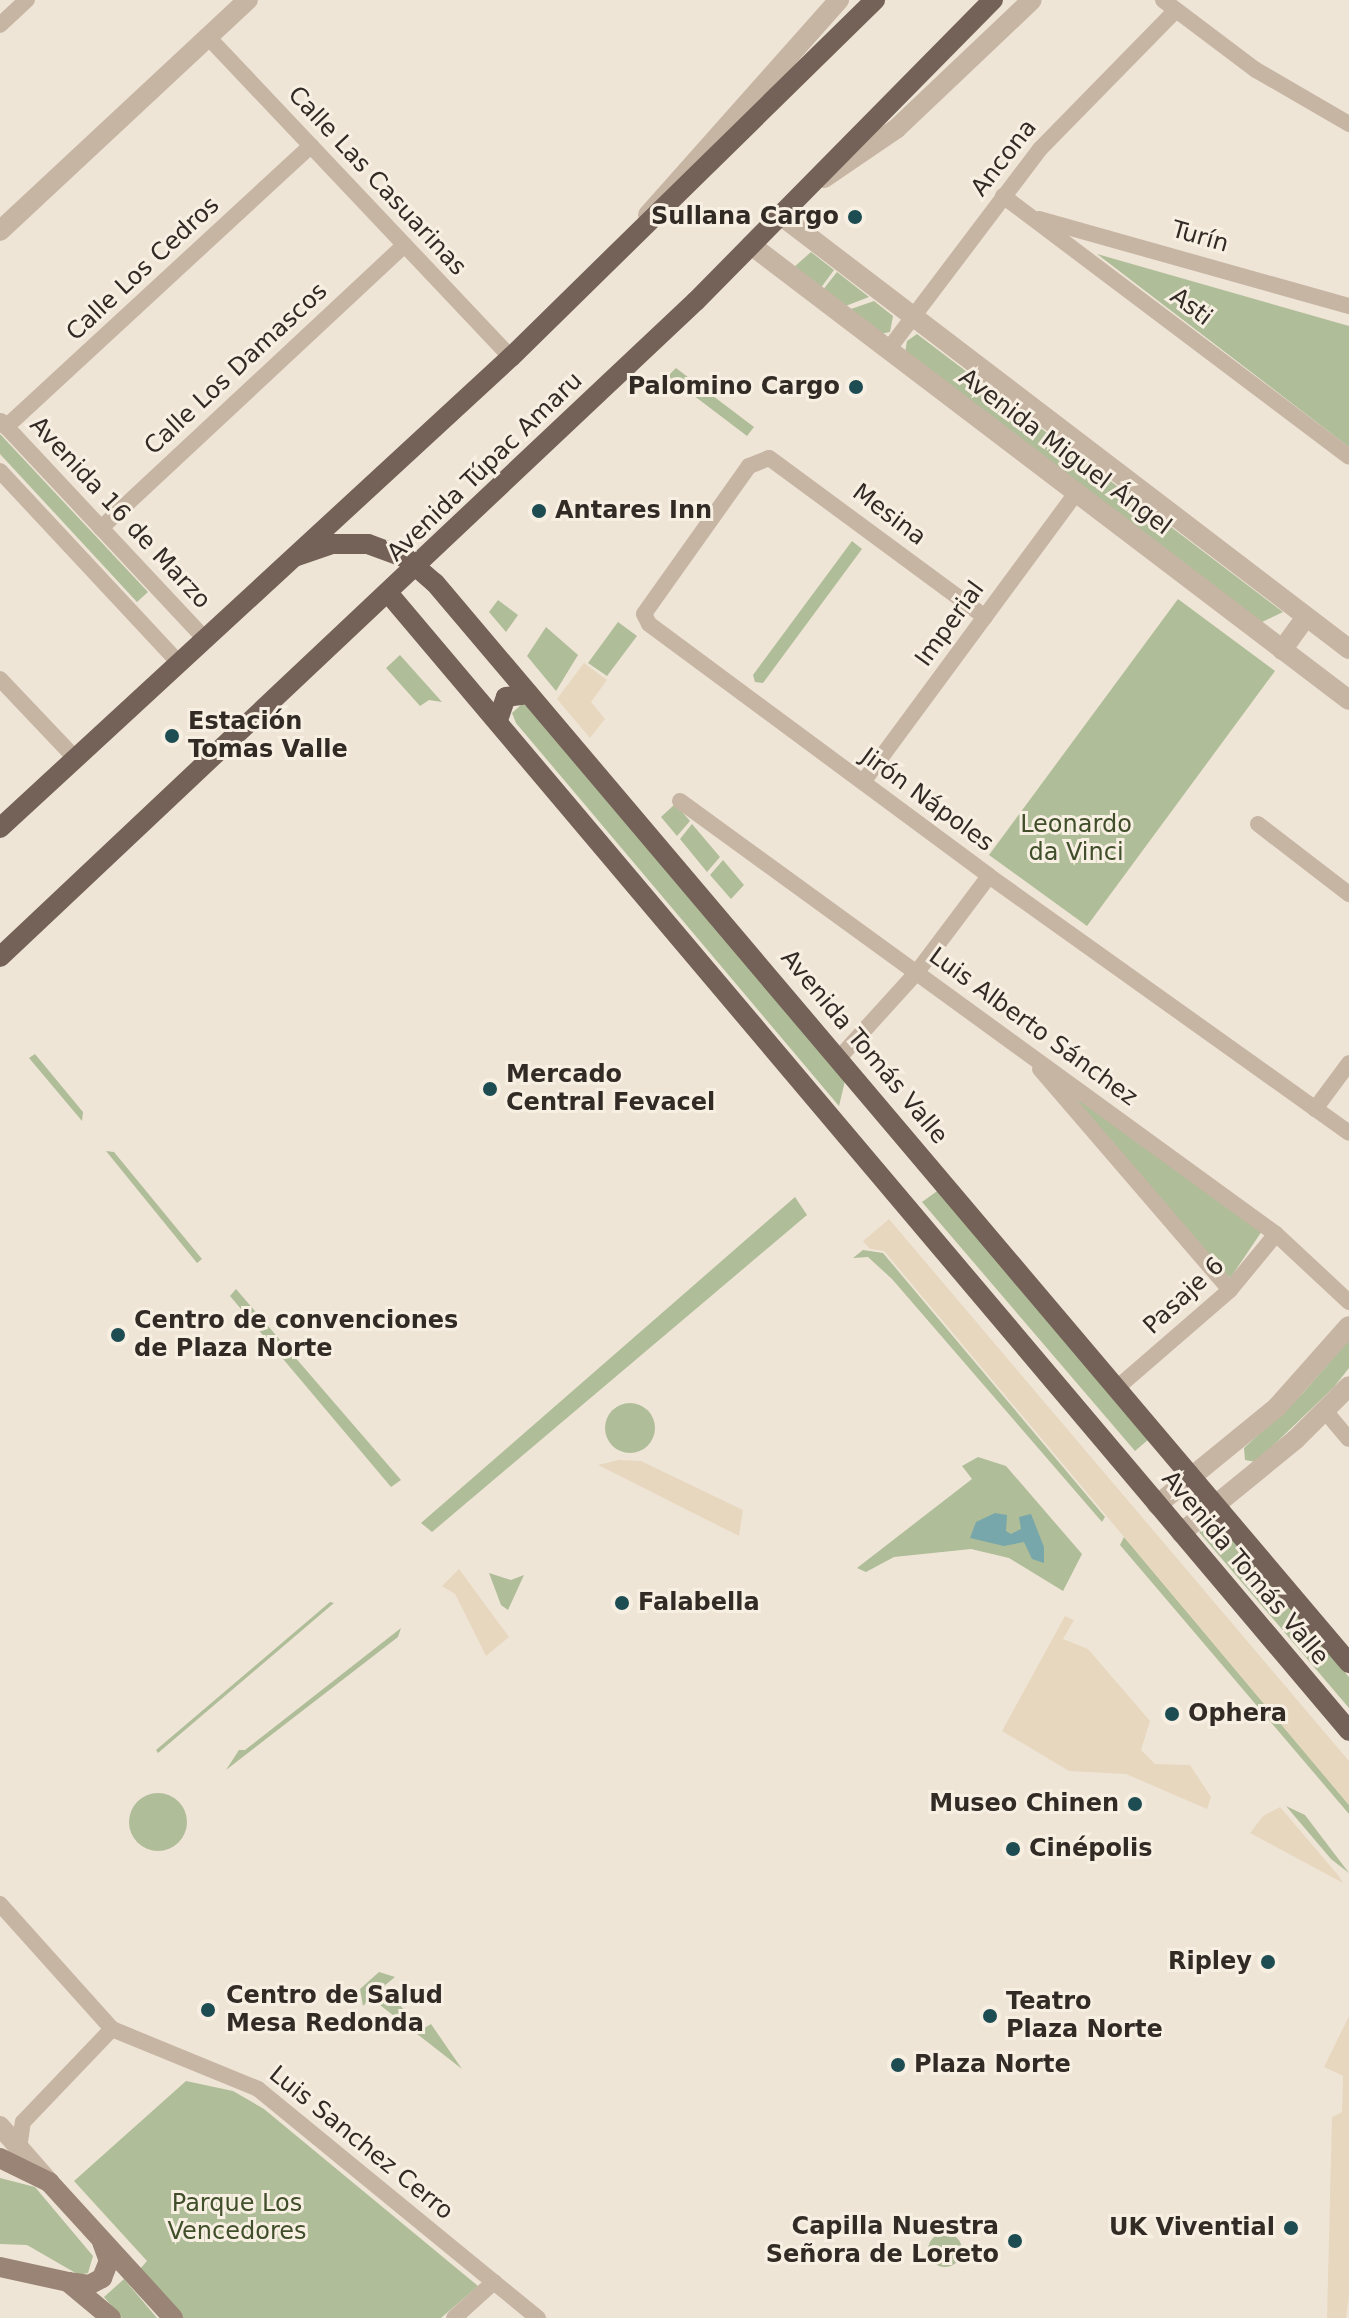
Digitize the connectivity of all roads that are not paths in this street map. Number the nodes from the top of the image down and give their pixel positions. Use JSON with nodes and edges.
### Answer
{"nodes":[{"id":1,"x":248,"y":0,"type":"edge"},
{"id":2,"x":839,"y":0,"type":"edge"},
{"id":3,"x":875,"y":0,"type":"edge"},
{"id":4,"x":993,"y":0,"type":"edge"},
{"id":5,"x":1032,"y":0,"type":"edge"},
{"id":6,"x":21,"y":2,"type":"edge"},
{"id":7,"x":1169,"y":5,"type":"edge"},
{"id":8,"x":0,"y":25,"type":"edge"},
{"id":9,"x":208,"y":37,"type":"junction"},
{"id":10,"x":1349,"y":124,"type":"edge"},
{"id":11,"x":311,"y":146,"type":"junction"},
{"id":12,"x":797,"y":196,"type":"junction"},
{"id":13,"x":1003,"y":196,"type":"junction"},
{"id":14,"x":779,"y":214,"type":"junction"},
{"id":15,"x":1037,"y":219,"type":"junction"},
{"id":16,"x":0,"y":231,"type":"edge"},
{"id":17,"x":404,"y":245,"type":"junction"},
{"id":18,"x":627,"y":245,"type":"junction"},
{"id":19,"x":751,"y":245,"type":"junction"},
{"id":20,"x":1349,"y":306,"type":"edge"},
{"id":21,"x":912,"y":317,"type":"junction"},
{"id":22,"x":888,"y":350,"type":"junction"},
{"id":23,"x":511,"y":357,"type":"junction"},
{"id":24,"x":3,"y":423,"type":"edge"},
{"id":25,"x":1349,"y":457,"type":"edge"},
{"id":26,"x":761,"y":458,"type":"joint"},
{"id":27,"x":0,"y":471,"type":"edge"},
{"id":28,"x":1075,"y":494,"type":"junction"},
{"id":29,"x":101,"y":528,"type":"junction"},
{"id":30,"x":297,"y":556,"type":"junction"},
{"id":31,"x":418,"y":567,"type":"junction"},
{"id":32,"x":389,"y":594,"type":"junction"},
{"id":33,"x":985,"y":617,"type":"junction"},
{"id":34,"x":1306,"y":617,"type":"junction"},
{"id":35,"x":205,"y":639,"type":"junction"},
{"id":36,"x":1349,"y":649,"type":"edge"},
{"id":37,"x":1282,"y":650,"type":"junction"},
{"id":38,"x":179,"y":663,"type":"junction"},
{"id":39,"x":0,"y":679,"type":"edge"},
{"id":40,"x":529,"y":694,"type":"junction"},
{"id":41,"x":1349,"y":700,"type":"edge"},
{"id":42,"x":498,"y":720,"type":"junction"},
{"id":43,"x":75,"y":758,"type":"junction"},
{"id":44,"x":863,"y":782,"type":"junction"},
{"id":45,"x":680,"y":801,"type":"dead end"},
{"id":46,"x":1258,"y":824,"type":"dead end"},
{"id":47,"x":0,"y":828,"type":"edge"},
{"id":48,"x":989,"y":876,"type":"junction"},
{"id":49,"x":1349,"y":894,"type":"edge"},
{"id":50,"x":0,"y":957,"type":"edge"},
{"id":51,"x":917,"y":972,"type":"junction"},
{"id":52,"x":839,"y":1058,"type":"junction"},
{"id":53,"x":1033,"y":1058,"type":"junction"},
{"id":54,"x":1349,"y":1063,"type":"edge"},
{"id":55,"x":1315,"y":1109,"type":"junction"},
{"id":56,"x":1349,"y":1133,"type":"edge"},
{"id":57,"x":1276,"y":1234,"type":"junction"},
{"id":58,"x":1230,"y":1290,"type":"junction"},
{"id":59,"x":1349,"y":1302,"type":"edge"},
{"id":60,"x":1349,"y":1326,"type":"edge"},
{"id":61,"x":1349,"y":1386,"type":"edge"},
{"id":62,"x":1118,"y":1387,"type":"junction"},
{"id":63,"x":1326,"y":1412,"type":"junction"},
{"id":64,"x":1349,"y":1439,"type":"edge"},
{"id":65,"x":1193,"y":1476,"type":"junction"},
{"id":66,"x":1217,"y":1504,"type":"junction"},
{"id":67,"x":1157,"y":1505,"type":"junction"},
{"id":68,"x":1181,"y":1533,"type":"junction"},
{"id":69,"x":1349,"y":1663,"type":"edge"},
{"id":70,"x":1349,"y":1731,"type":"edge"},
{"id":71,"x":0,"y":1904,"type":"edge"},
{"id":72,"x":112,"y":2029,"type":"junction"},
{"id":73,"x":0,"y":2126,"type":"edge"},
{"id":74,"x":19,"y":2149,"type":"junction"},
{"id":75,"x":0,"y":2158,"type":"edge"},
{"id":76,"x":49,"y":2182,"type":"junction"},
{"id":77,"x":101,"y":2239,"type":"junction"},
{"id":78,"x":0,"y":2267,"type":"edge"},
{"id":79,"x":68,"y":2282,"type":"junction"},
{"id":80,"x":494,"y":2282,"type":"junction"},
{"id":81,"x":100,"y":2314,"type":"edge"},
{"id":82,"x":173,"y":2318,"type":"edge"},
{"id":83,"x":454,"y":2318,"type":"edge"},
{"id":84,"x":538,"y":2318,"type":"edge"}],
"edges":[{"from":1,"to":9,"type":"street"},
{"from":2,"to":18,"type":"street"},
{"from":3,"to":18,"type":"main road"},
{"from":4,"to":12,"type":"main road","name":"Avenida Túpac Amaru"},
{"from":5,"to":12,"type":"street"},
{"from":6,"to":8,"type":"street"},
{"from":7,"to":10,"type":"street"},
{"from":7,"to":13,"type":"street","name":"Ancona"},
{"from":9,"to":11,"type":"street","name":"Calle Las Casuarinas"},
{"from":9,"to":16,"type":"street"},
{"from":11,"to":17,"type":"street","name":"Calle Las Casuarinas"},
{"from":11,"to":24,"type":"street","name":"Calle Los Cedros"},
{"from":12,"to":14,"type":"main road","name":"Avenida Túpac Amaru"},
{"from":13,"to":15,"type":"street","name":"Asti"},
{"from":13,"to":21,"type":"street","name":"Ancona"},
{"from":14,"to":19,"type":"main road","name":"Avenida Túpac Amaru"},
{"from":14,"to":21,"type":"street","name":"Avenida Miguel Ángel"},
{"from":15,"to":20,"type":"street","name":"Turín"},
{"from":15,"to":25,"type":"street","name":"Asti"},
{"from":17,"to":23,"type":"street","name":"Calle Las Casuarinas"},
{"from":17,"to":29,"type":"street","name":"Calle Los Damascos"},
{"from":18,"to":23,"type":"main road"},
{"from":19,"to":22,"type":"street","name":"Avenida Miguel Ángel"},
{"from":19,"to":31,"type":"main road","name":"Avenida Túpac Amaru"},
{"from":21,"to":22,"type":"street","name":"Ancona"},
{"from":21,"to":34,"type":"street","name":"Avenida Miguel Ángel"},
{"from":22,"to":28,"type":"street","name":"Avenida Miguel Ángel"},
{"from":23,"to":30,"type":"main road"},
{"from":24,"to":29,"type":"street","name":"Avenida 16 de Marzo"},
{"from":26,"to":33,"type":"street","name":"Mesina"},
{"from":26,"to":44,"type":"street","name":"Jirón Nápoles"},
{"from":27,"to":38,"type":"street"},
{"from":28,"to":33,"type":"street","name":"Imperial"},
{"from":28,"to":37,"type":"street","name":"Avenida Miguel Ángel"},
{"from":29,"to":35,"type":"street","name":"Avenida 16 de Marzo"},
{"from":30,"to":31,"type":"main road","name":"Avenida Tomás Valle"},
{"from":30,"to":35,"type":"main road"},
{"from":31,"to":32,"type":"main road","name":"Avenida Túpac Amaru"},
{"from":31,"to":40,"type":"main road","name":"Avenida Tomás Valle"},
{"from":32,"to":42,"type":"main road","name":"Avenida Tomás Valle"},
{"from":32,"to":50,"type":"main road","name":"Avenida Túpac Amaru"},
{"from":33,"to":44,"type":"street","name":"Imperial"},
{"from":34,"to":36,"type":"street","name":"Avenida Miguel Ángel"},
{"from":34,"to":37,"type":"street"},
{"from":35,"to":38,"type":"main road"},
{"from":37,"to":41,"type":"street","name":"Avenida Miguel Ángel"},
{"from":38,"to":43,"type":"main road"},
{"from":39,"to":43,"type":"street"},
{"from":40,"to":42,"type":"main road"},
{"from":40,"to":52,"type":"main road","name":"Avenida Tomás Valle"},
{"from":42,"to":67,"type":"main road","name":"Avenida Tomás Valle"},
{"from":43,"to":47,"type":"main road"},
{"from":44,"to":48,"type":"street","name":"Jirón Nápoles"},
{"from":45,"to":51,"type":"street","name":"Luis Alberto Sánchez"},
{"from":46,"to":49,"type":"street"},
{"from":48,"to":51,"type":"street"},
{"from":48,"to":55,"type":"street","name":"Jirón Nápoles"},
{"from":51,"to":52,"type":"street"},
{"from":51,"to":53,"type":"street","name":"Luis Alberto Sánchez"},
{"from":52,"to":62,"type":"main road","name":"Avenida Tomás Valle"},
{"from":53,"to":57,"type":"street","name":"Luis Alberto Sánchez"},
{"from":53,"to":58,"type":"street"},
{"from":54,"to":55,"type":"street"},
{"from":55,"to":56,"type":"street","name":"Jirón Nápoles"},
{"from":57,"to":58,"type":"street","name":"Pasaje 6"},
{"from":57,"to":59,"type":"street","name":"Luis Alberto Sánchez"},
{"from":58,"to":62,"type":"street","name":"Pasaje 6"},
{"from":60,"to":65,"type":"street"},
{"from":61,"to":63,"type":"street"},
{"from":62,"to":65,"type":"main road","name":"Avenida Tomás Valle"},
{"from":63,"to":64,"type":"street"},
{"from":63,"to":66,"type":"street"},
{"from":65,"to":66,"type":"main road","name":"Avenida Tomás Valle"},
{"from":65,"to":67,"type":"street"},
{"from":66,"to":68,"type":"street"},
{"from":66,"to":69,"type":"main road","name":"Avenida Tomás Valle"},
{"from":67,"to":68,"type":"main road","name":"Avenida Tomás Valle"},
{"from":68,"to":70,"type":"main road","name":"Avenida Tomás Valle"},
{"from":71,"to":72,"type":"street","name":"Luis Sanchez Cerro"},
{"from":72,"to":74,"type":"street"},
{"from":72,"to":80,"type":"street","name":"Luis Sanchez Cerro"},
{"from":73,"to":74,"type":"street"},
{"from":74,"to":76,"type":"street"},
{"from":75,"to":76,"type":"main road"},
{"from":76,"to":77,"type":"main road"},
{"from":77,"to":79,"type":"main road"},
{"from":77,"to":82,"type":"main road"},
{"from":78,"to":79,"type":"main road"},
{"from":79,"to":81,"type":"main road"},
{"from":80,"to":83,"type":"street"},
{"from":80,"to":84,"type":"street","name":"Luis Sanchez Cerro"}]}
